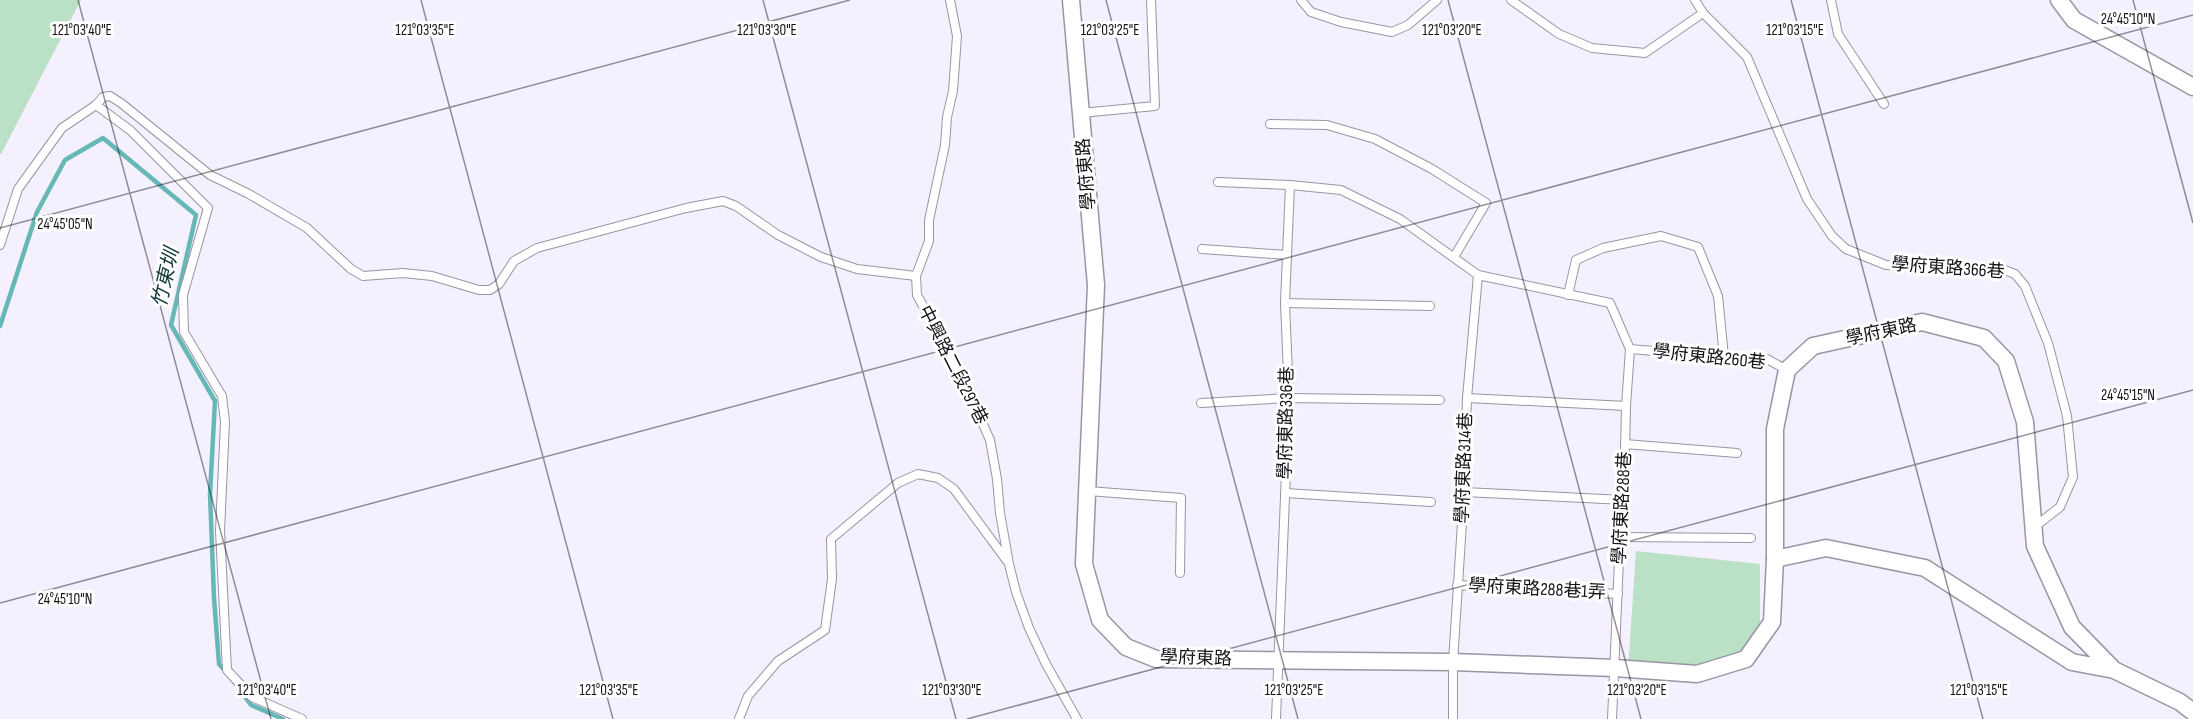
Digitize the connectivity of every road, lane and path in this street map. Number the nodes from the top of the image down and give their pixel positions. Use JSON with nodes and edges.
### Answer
{"nodes":[{"id":1,"x":950,"y":0,"type":"edge"},
{"id":2,"x":1071,"y":0,"type":"edge"},
{"id":3,"x":1151,"y":0,"type":"edge"},
{"id":4,"x":1301,"y":0,"type":"edge"},
{"id":5,"x":1437,"y":0,"type":"edge"},
{"id":6,"x":1511,"y":0,"type":"edge"},
{"id":7,"x":1695,"y":0,"type":"edge"},
{"id":8,"x":1831,"y":0,"type":"edge"},
{"id":9,"x":2059,"y":0,"type":"edge"},
{"id":10,"x":1703,"y":14,"type":"junction"},
{"id":11,"x":2193,"y":87,"type":"edge"},
{"id":12,"x":1884,"y":104,"type":"dead end"},
{"id":13,"x":96,"y":105,"type":"junction"},
{"id":14,"x":1081,"y":113,"type":"junction"},
{"id":15,"x":1270,"y":124,"type":"dead end"},
{"id":16,"x":1218,"y":182,"type":"dead end"},
{"id":17,"x":1290,"y":185,"type":"junction"},
{"id":18,"x":0,"y":245,"type":"edge"},
{"id":19,"x":1202,"y":249,"type":"dead end"},
{"id":20,"x":1287,"y":255,"type":"junction"},
{"id":21,"x":1454,"y":257,"type":"junction"},
{"id":22,"x":1478,"y":274,"type":"junction"},
{"id":23,"x":916,"y":276,"type":"junction"},
{"id":24,"x":1568,"y":295,"type":"junction"},
{"id":25,"x":1285,"y":303,"type":"junction"},
{"id":26,"x":1430,"y":306,"type":"dead end"},
{"id":27,"x":1630,"y":349,"type":"junction"},
{"id":28,"x":1724,"y":357,"type":"junction"},
{"id":29,"x":1787,"y":370,"type":"junction"},
{"id":30,"x":1289,"y":398,"type":"junction"},
{"id":31,"x":1467,"y":398,"type":"junction"},
{"id":32,"x":1440,"y":400,"type":"dead end"},
{"id":33,"x":1201,"y":403,"type":"dead end"},
{"id":34,"x":1626,"y":406,"type":"junction"},
{"id":35,"x":1625,"y":444,"type":"junction"},
{"id":36,"x":1737,"y":453,"type":"dead end"},
{"id":37,"x":1088,"y":491,"type":"junction"},
{"id":38,"x":1464,"y":492,"type":"junction"},
{"id":39,"x":1285,"y":493,"type":"junction"},
{"id":40,"x":1624,"y":500,"type":"junction"},
{"id":41,"x":1431,"y":501,"type":"dead end"},
{"id":42,"x":2033,"y":529,"type":"junction"},
{"id":43,"x":1620,"y":537,"type":"junction"},
{"id":44,"x":1751,"y":538,"type":"dead end"},
{"id":45,"x":1775,"y":559,"type":"junction"},
{"id":46,"x":1009,"y":564,"type":"junction"},
{"id":47,"x":1180,"y":573,"type":"dead end"},
{"id":48,"x":1457,"y":585,"type":"junction"},
{"id":49,"x":1618,"y":594,"type":"junction"},
{"id":50,"x":1277,"y":660,"type":"junction"},
{"id":51,"x":1453,"y":662,"type":"junction"},
{"id":52,"x":1615,"y":668,"type":"junction"},
{"id":53,"x":2114,"y":670,"type":"junction"},
{"id":54,"x":2193,"y":712,"type":"edge"},
{"id":55,"x":302,"y":719,"type":"edge"},
{"id":56,"x":739,"y":719,"type":"edge"},
{"id":57,"x":1077,"y":719,"type":"edge"},
{"id":58,"x":1276,"y":719,"type":"edge"},
{"id":59,"x":1453,"y":719,"type":"edge"},
{"id":60,"x":1612,"y":719,"type":"edge"}],
"edges":[{"from":1,"to":23,"type":"lane"},
{"from":2,"to":14,"type":"street","name":"學府東路"},
{"from":3,"to":14,"type":"lane"},
{"from":4,"to":5,"type":"lane"},
{"from":6,"to":10,"type":"lane"},
{"from":7,"to":10,"type":"lane","name":"學府東路366巷"},
{"from":8,"to":12,"type":"lane"},
{"from":9,"to":11,"type":"street"},
{"from":10,"to":42,"type":"lane","name":"學府東路366巷"},
{"from":13,"to":18,"type":"lane"},
{"from":13,"to":23,"type":"lane"},
{"from":13,"to":55,"type":"lane"},
{"from":14,"to":37,"type":"street","name":"學府東路"},
{"from":15,"to":21,"type":"lane"},
{"from":16,"to":17,"type":"lane"},
{"from":17,"to":20,"type":"lane","name":"學府東路336巷"},
{"from":17,"to":21,"type":"lane"},
{"from":19,"to":20,"type":"lane"},
{"from":20,"to":25,"type":"lane","name":"學府東路336巷"},
{"from":21,"to":22,"type":"lane"},
{"from":22,"to":24,"type":"lane"},
{"from":22,"to":31,"type":"lane","name":"學府東路314巷"},
{"from":23,"to":46,"type":"lane","name":"中興路二段297巷"},
{"from":24,"to":27,"type":"lane"},
{"from":24,"to":28,"type":"lane"},
{"from":25,"to":26,"type":"lane"},
{"from":25,"to":30,"type":"lane","name":"學府東路336巷"},
{"from":27,"to":28,"type":"lane","name":"學府東路260巷"},
{"from":27,"to":34,"type":"lane","name":"學府東路288巷"},
{"from":28,"to":29,"type":"lane","name":"學府東路260巷"},
{"from":29,"to":42,"type":"street","name":"學府東路"},
{"from":29,"to":45,"type":"street","name":"學府東路"},
{"from":30,"to":32,"type":"lane"},
{"from":30,"to":33,"type":"lane"},
{"from":30,"to":39,"type":"lane","name":"學府東路336巷"},
{"from":31,"to":34,"type":"lane"},
{"from":31,"to":38,"type":"lane","name":"學府東路314巷"},
{"from":34,"to":35,"type":"lane","name":"學府東路288巷"},
{"from":35,"to":36,"type":"lane"},
{"from":35,"to":40,"type":"lane","name":"學府東路288巷"},
{"from":37,"to":47,"type":"lane"},
{"from":37,"to":50,"type":"street","name":"學府東路"},
{"from":38,"to":40,"type":"lane"},
{"from":38,"to":48,"type":"lane","name":"學府東路314巷"},
{"from":39,"to":41,"type":"lane"},
{"from":39,"to":50,"type":"lane","name":"學府東路336巷"},
{"from":40,"to":43,"type":"lane","name":"學府東路288巷"},
{"from":42,"to":53,"type":"street","name":"學府東路"},
{"from":43,"to":44,"type":"lane"},
{"from":43,"to":49,"type":"lane","name":"學府東路288巷"},
{"from":45,"to":52,"type":"street","name":"學府東路"},
{"from":45,"to":53,"type":"street","name":"學府東路"},
{"from":46,"to":56,"type":"lane"},
{"from":46,"to":57,"type":"lane","name":"中興路二段297巷"},
{"from":48,"to":49,"type":"lane","name":"學府東路288巷1弄"},
{"from":48,"to":51,"type":"lane","name":"學府東路314巷"},
{"from":49,"to":52,"type":"lane","name":"學府東路288巷"},
{"from":50,"to":51,"type":"street","name":"學府東路"},
{"from":50,"to":58,"type":"lane","name":"學府東路336巷"},
{"from":51,"to":52,"type":"street","name":"學府東路"},
{"from":51,"to":59,"type":"lane","name":"學府東路314巷"},
{"from":52,"to":60,"type":"lane","name":"學府東路288巷"},
{"from":53,"to":54,"type":"street","name":"學府東路"}]}
